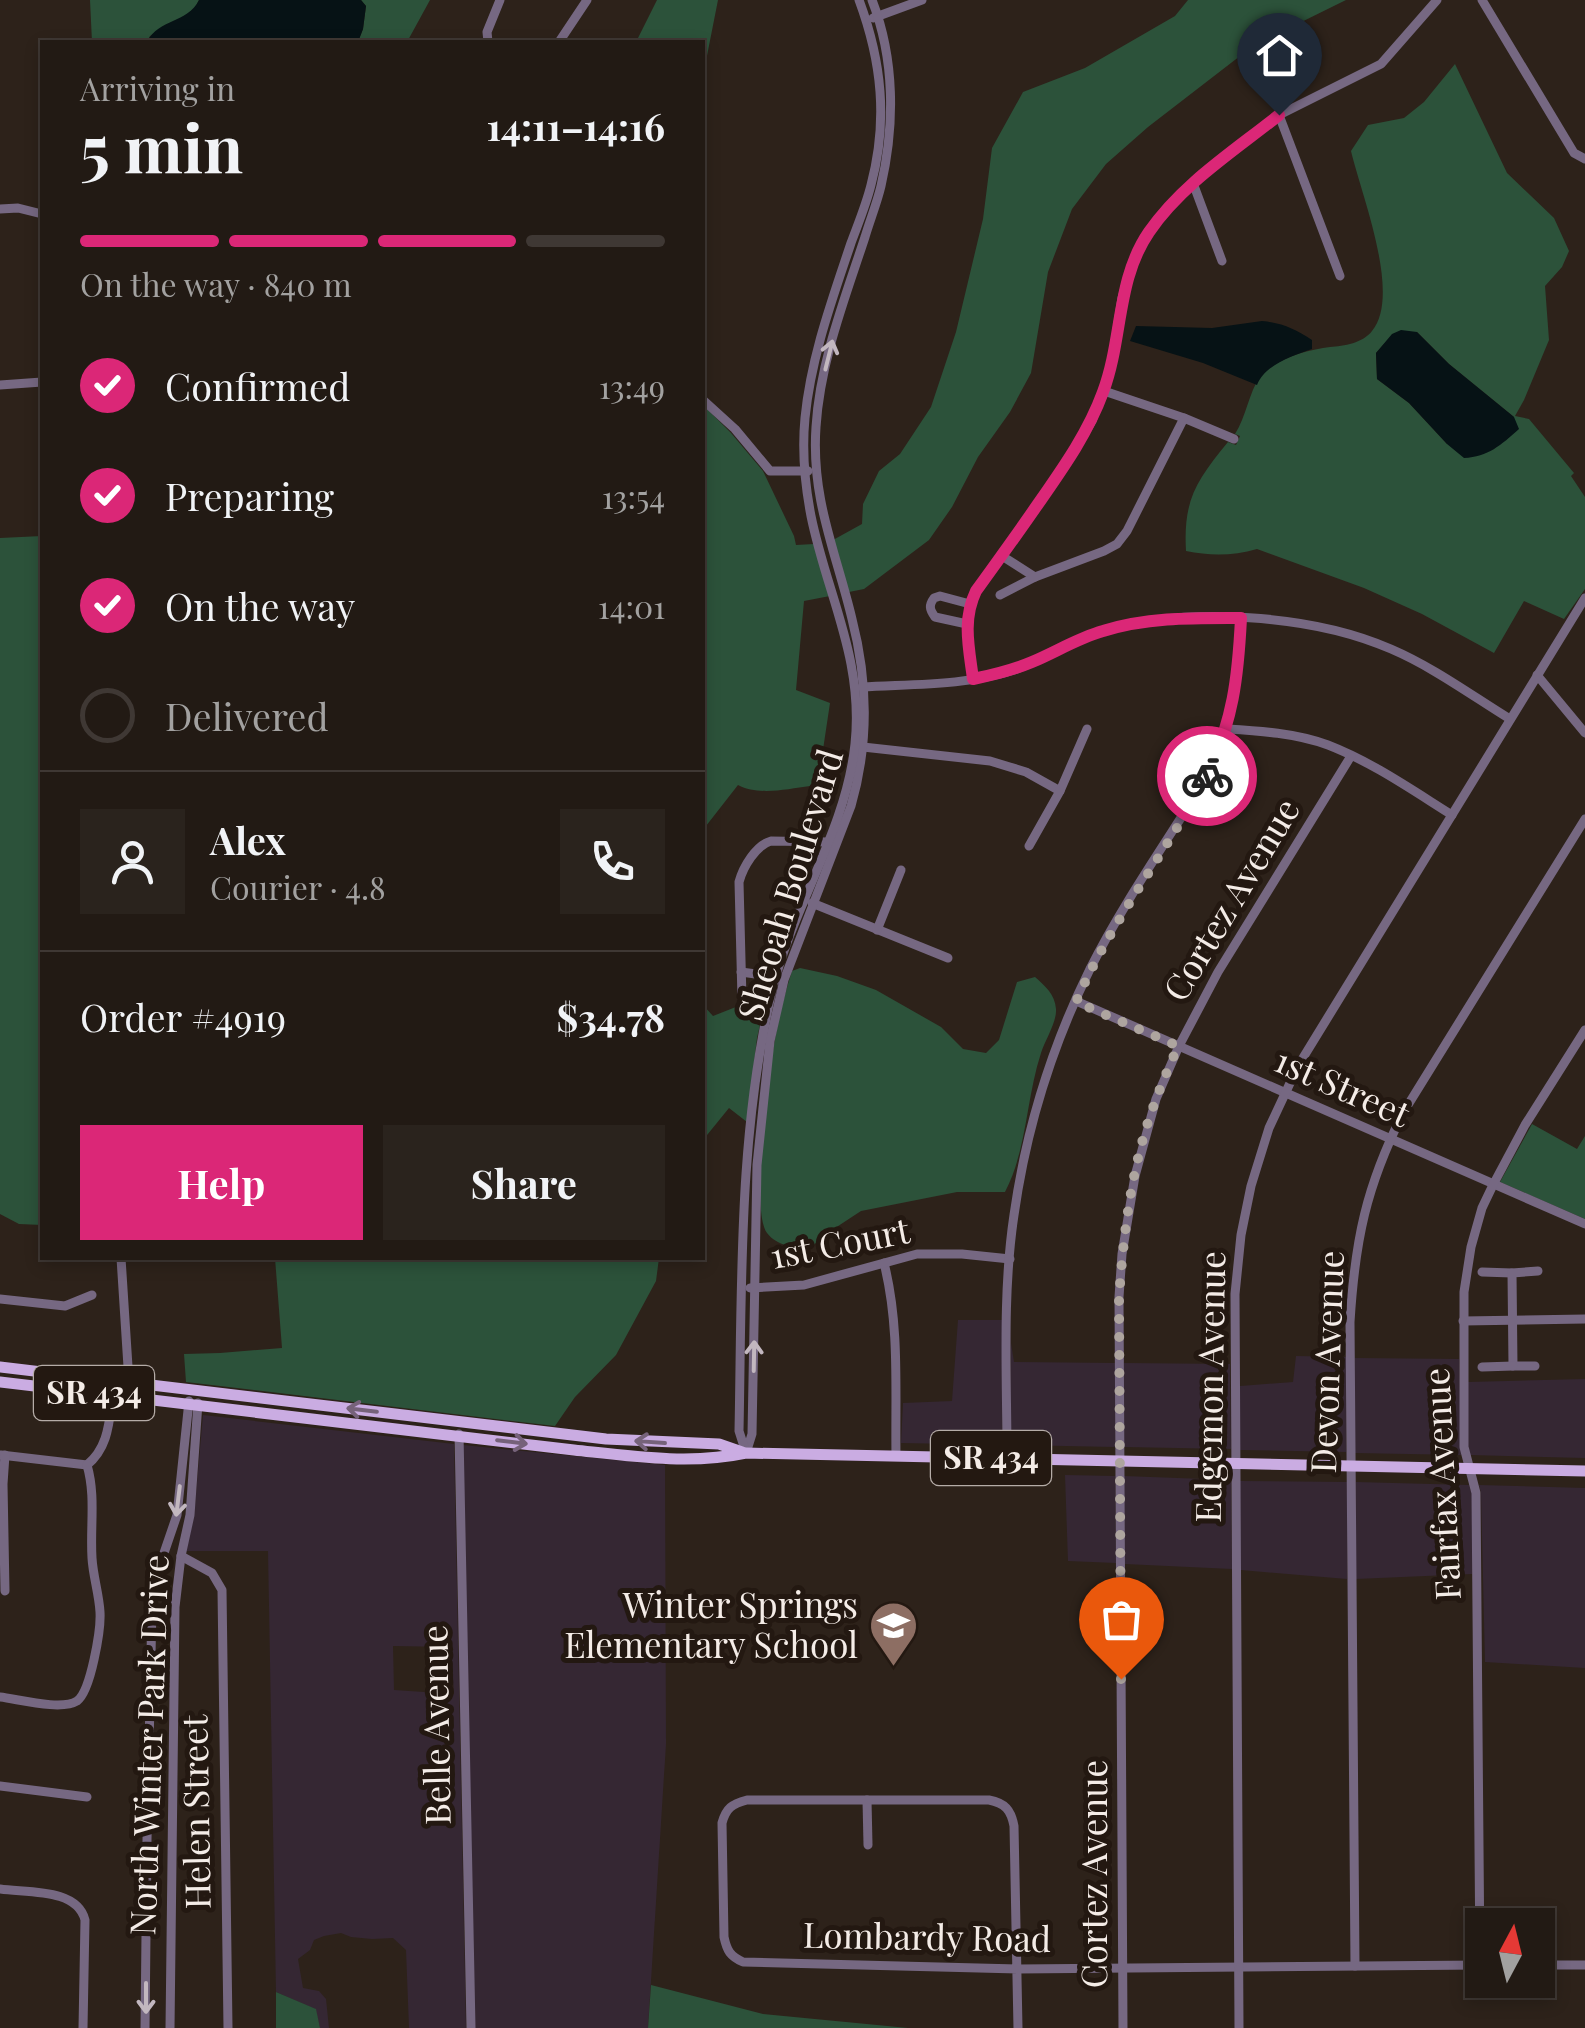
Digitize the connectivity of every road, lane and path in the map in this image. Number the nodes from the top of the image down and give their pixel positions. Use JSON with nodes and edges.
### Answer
{"nodes":[{"id":1,"x":500,"y":0,"type":"edge"},
{"id":2,"x":587,"y":0,"type":"edge"},
{"id":3,"x":860,"y":0,"type":"edge"},
{"id":4,"x":872,"y":0,"type":"edge"},
{"id":5,"x":922,"y":0,"type":"edge"},
{"id":6,"x":1437,"y":0,"type":"edge"},
{"id":7,"x":1482,"y":0,"type":"edge"},
{"id":8,"x":878,"y":16,"type":"junction"},
{"id":9,"x":866,"y":20,"type":"junction"},
{"id":10,"x":488,"y":40,"type":"edge"},
{"id":11,"x":560,"y":40,"type":"edge"},
{"id":12,"x":1279,"y":115,"type":"junction"},
{"id":13,"x":1585,"y":159,"type":"edge"},
{"id":14,"x":1193,"y":183,"type":"junction"},
{"id":15,"x":0,"y":209,"type":"edge"},
{"id":16,"x":40,"y":214,"type":"edge"},
{"id":17,"x":1222,"y":261,"type":"dead end"},
{"id":18,"x":1340,"y":276,"type":"dead end"},
{"id":19,"x":40,"y":382,"type":"edge"},
{"id":20,"x":0,"y":385,"type":"edge"},
{"id":21,"x":1104,"y":391,"type":"junction"},
{"id":22,"x":705,"y":402,"type":"edge"},
{"id":23,"x":1184,"y":418,"type":"junction"},
{"id":24,"x":1234,"y":439,"type":"dead end"},
{"id":25,"x":811,"y":471,"type":"junction"},
{"id":26,"x":1002,"y":556,"type":"junction"},
{"id":27,"x":1035,"y":577,"type":"junction"},
{"id":28,"x":1000,"y":595,"type":"dead end"},
{"id":29,"x":1585,"y":598,"type":"edge"},
{"id":30,"x":970,"y":604,"type":"junction"},
{"id":31,"x":1241,"y":618,"type":"junction"},
{"id":32,"x":967,"y":624,"type":"junction"},
{"id":33,"x":1537,"y":675,"type":"junction"},
{"id":34,"x":973,"y":679,"type":"junction"},
{"id":35,"x":860,"y":687,"type":"junction"},
{"id":36,"x":1510,"y":719,"type":"junction"},
{"id":37,"x":1226,"y":728,"type":"junction"},
{"id":38,"x":1087,"y":729,"type":"dead end"},
{"id":39,"x":1585,"y":732,"type":"edge"},
{"id":40,"x":859,"y":746,"type":"junction"},
{"id":41,"x":1351,"y":756,"type":"junction"},
{"id":42,"x":1060,"y":791,"type":"junction"},
{"id":43,"x":1452,"y":815,"type":"junction"},
{"id":44,"x":1585,"y":819,"type":"edge"},
{"id":45,"x":828,"y":842,"type":"junction"},
{"id":46,"x":1029,"y":846,"type":"dead end"},
{"id":47,"x":901,"y":870,"type":"dead end"},
{"id":48,"x":809,"y":902,"type":"junction"},
{"id":49,"x":877,"y":930,"type":"junction"},
{"id":50,"x":948,"y":958,"type":"dead end"},
{"id":51,"x":741,"y":972,"type":"junction"},
{"id":52,"x":780,"y":978,"type":"junction"},
{"id":53,"x":742,"y":998,"type":"dead end"},
{"id":54,"x":1076,"y":1002,"type":"junction"},
{"id":55,"x":1585,"y":1030,"type":"edge"},
{"id":56,"x":1178,"y":1046,"type":"junction"},
{"id":57,"x":1285,"y":1093,"type":"junction"},
{"id":58,"x":1390,"y":1139,"type":"junction"},
{"id":59,"x":1493,"y":1184,"type":"junction"},
{"id":60,"x":1585,"y":1224,"type":"edge"},
{"id":61,"x":1010,"y":1259,"type":"junction"},
{"id":62,"x":121,"y":1260,"type":"edge"},
{"id":63,"x":884,"y":1263,"type":"junction"},
{"id":64,"x":1538,"y":1271,"type":"dead end"},
{"id":65,"x":1482,"y":1272,"type":"dead end"},
{"id":66,"x":1512,"y":1273,"type":"junction"},
{"id":67,"x":742,"y":1288,"type":"junction"},
{"id":68,"x":756,"y":1289,"type":"junction"},
{"id":69,"x":92,"y":1295,"type":"dead end"},
{"id":70,"x":0,"y":1299,"type":"edge"},
{"id":71,"x":1585,"y":1319,"type":"edge"},
{"id":72,"x":1464,"y":1320,"type":"junction"},
{"id":73,"x":1512,"y":1320,"type":"junction"},
{"id":74,"x":0,"y":1366,"type":"edge"},
{"id":75,"x":1513,"y":1366,"type":"junction"},
{"id":76,"x":1535,"y":1366,"type":"dead end"},
{"id":77,"x":1482,"y":1367,"type":"dead end"},
{"id":78,"x":0,"y":1382,"type":"edge"},
{"id":79,"x":129,"y":1382,"type":"junction"},
{"id":80,"x":194,"y":1390,"type":"junction"},
{"id":81,"x":113,"y":1395,"type":"junction"},
{"id":82,"x":193,"y":1405,"type":"junction"},
{"id":83,"x":414,"y":1416,"type":"junction"},
{"id":84,"x":459,"y":1421,"type":"junction"},
{"id":85,"x":380,"y":1427,"type":"junction"},
{"id":86,"x":459,"y":1436,"type":"junction"},
{"id":87,"x":746,"y":1453,"type":"junction"},
{"id":88,"x":2,"y":1455,"type":"edge"},
{"id":89,"x":896,"y":1456,"type":"junction"},
{"id":90,"x":1007,"y":1458,"type":"junction"},
{"id":91,"x":1120,"y":1460,"type":"junction"},
{"id":92,"x":1236,"y":1463,"type":"junction"},
{"id":93,"x":87,"y":1465,"type":"junction"},
{"id":94,"x":1351,"y":1466,"type":"junction"},
{"id":95,"x":1470,"y":1468,"type":"junction"},
{"id":96,"x":1585,"y":1471,"type":"edge"},
{"id":97,"x":180,"y":1556,"type":"junction"},
{"id":98,"x":5,"y":1591,"type":"dead end"},
{"id":99,"x":0,"y":1697,"type":"edge"},
{"id":100,"x":0,"y":1786,"type":"edge"},
{"id":101,"x":87,"y":1797,"type":"dead end"},
{"id":102,"x":868,"y":1800,"type":"junction"},
{"id":103,"x":868,"y":1845,"type":"dead end"},
{"id":104,"x":0,"y":1890,"type":"edge"},
{"id":105,"x":1480,"y":1908,"type":"edge"},
{"id":106,"x":1465,"y":1965,"type":"edge"},
{"id":107,"x":1555,"y":1965,"type":"edge"},
{"id":108,"x":1585,"y":1965,"type":"edge"},
{"id":109,"x":1355,"y":1966,"type":"junction"},
{"id":110,"x":1123,"y":1968,"type":"junction"},
{"id":111,"x":1239,"y":1968,"type":"junction"},
{"id":112,"x":1018,"y":1969,"type":"junction"},
{"id":113,"x":84,"y":2028,"type":"edge"},
{"id":114,"x":146,"y":2028,"type":"edge"},
{"id":115,"x":170,"y":2028,"type":"edge"},
{"id":116,"x":228,"y":2028,"type":"edge"},
{"id":117,"x":471,"y":2028,"type":"edge"},
{"id":118,"x":1018,"y":2028,"type":"edge"},
{"id":119,"x":1123,"y":2028,"type":"edge"},
{"id":120,"x":1240,"y":2028,"type":"edge"}],
"edges":[{"from":1,"to":10,"type":"street"},
{"from":2,"to":11,"type":"street"},
{"from":3,"to":9,"type":"street","name":"Sheoah Boulevard"},
{"from":4,"to":8,"type":"street","name":"Sheoah Boulevard"},
{"from":5,"to":8,"type":"street"},
{"from":6,"to":12,"type":"street"},
{"from":7,"to":13,"type":"street"},
{"from":8,"to":9,"type":"street"},
{"from":25,"to":8,"type":"street","name":"Sheoah Boulevard","one_way":true},
{"from":9,"to":25,"type":"street","name":"Sheoah Boulevard"},
{"from":12,"to":14,"type":"street"},
{"from":12,"to":18,"type":"street"},
{"from":14,"to":17,"type":"street"},
{"from":14,"to":21,"type":"street"},
{"from":15,"to":16,"type":"street"},
{"from":19,"to":20,"type":"street"},
{"from":21,"to":23,"type":"street"},
{"from":21,"to":26,"type":"street"},
{"from":22,"to":25,"type":"street"},
{"from":23,"to":24,"type":"street"},
{"from":23,"to":27,"type":"street"},
{"from":25,"to":35,"type":"street","name":"Sheoah Boulevard"},
{"from":26,"to":27,"type":"street"},
{"from":26,"to":30,"type":"street"},
{"from":27,"to":28,"type":"street"},
{"from":29,"to":33,"type":"street","name":"Edgemon Avenue"},
{"from":30,"to":32,"type":"street"},
{"from":30,"to":32,"type":"street"},
{"from":31,"to":34,"type":"street"},
{"from":31,"to":36,"type":"street"},
{"from":31,"to":37,"type":"street"},
{"from":32,"to":34,"type":"street"},
{"from":33,"to":36,"type":"street","name":"Edgemon Avenue"},
{"from":33,"to":39,"type":"street"},
{"from":34,"to":35,"type":"street"},
{"from":35,"to":40,"type":"street","name":"Sheoah Boulevard"},
{"from":36,"to":43,"type":"street","name":"Edgemon Avenue"},
{"from":37,"to":41,"type":"street"},
{"from":37,"to":54,"type":"street"},
{"from":38,"to":42,"type":"street"},
{"from":40,"to":42,"type":"street"},
{"from":40,"to":45,"type":"street","name":"Sheoah Boulevard"},
{"from":40,"to":48,"type":"street","name":"Sheoah Boulevard"},
{"from":41,"to":43,"type":"street"},
{"from":41,"to":56,"type":"street","name":"Cortez Avenue"},
{"from":42,"to":46,"type":"street"},
{"from":43,"to":57,"type":"street","name":"Edgemon Avenue"},
{"from":44,"to":58,"type":"street","name":"Devon Avenue"},
{"from":45,"to":48,"type":"street","name":"Sheoah Boulevard"},
{"from":45,"to":51,"type":"street"},
{"from":47,"to":49,"type":"street"},
{"from":48,"to":49,"type":"street"},
{"from":48,"to":52,"type":"street","name":"Sheoah Boulevard"},
{"from":49,"to":50,"type":"street"},
{"from":51,"to":52,"type":"street"},
{"from":51,"to":53,"type":"street"},
{"from":52,"to":67,"type":"street","name":"Sheoah Boulevard"},
{"from":52,"to":68,"type":"street","name":"Sheoah Boulevard"},
{"from":54,"to":56,"type":"street","name":"1st Street"},
{"from":54,"to":61,"type":"street"},
{"from":55,"to":59,"type":"street","name":"Fairfax Avenue"},
{"from":56,"to":57,"type":"street","name":"1st Street"},
{"from":56,"to":91,"type":"street","name":"Cortez Avenue"},
{"from":57,"to":58,"type":"street","name":"1st Street"},
{"from":57,"to":92,"type":"street","name":"Edgemon Avenue"},
{"from":58,"to":59,"type":"street","name":"1st Street"},
{"from":58,"to":94,"type":"street","name":"Devon Avenue"},
{"from":59,"to":60,"type":"street","name":"1st Street"},
{"from":59,"to":72,"type":"street","name":"Fairfax Avenue"},
{"from":61,"to":63,"type":"street","name":"1st Court"},
{"from":61,"to":90,"type":"street"},
{"from":62,"to":79,"type":"street"},
{"from":63,"to":68,"type":"street","name":"1st Court"},
{"from":63,"to":89,"type":"street"},
{"from":64,"to":66,"type":"street"},
{"from":65,"to":66,"type":"street"},
{"from":66,"to":73,"type":"street"},
{"from":67,"to":68,"type":"street","name":"1st Court"},
{"from":67,"to":87,"type":"street","name":"Sheoah Boulevard"},
{"from":87,"to":68,"type":"street","name":"Sheoah Boulevard","one_way":true},
{"from":69,"to":70,"type":"street"},
{"from":71,"to":73,"type":"street"},
{"from":72,"to":73,"type":"street"},
{"from":72,"to":95,"type":"street","name":"Fairfax Avenue"},
{"from":73,"to":75,"type":"street"},
{"from":74,"to":79,"type":"main road","number":"SR 434"},
{"from":75,"to":76,"type":"street"},
{"from":75,"to":77,"type":"street"},
{"from":78,"to":81,"type":"main road","number":"SR 434"},
{"from":79,"to":80,"type":"main road","number":"SR 434"},
{"from":80,"to":82,"type":"street","name":"North Winter Park Drive"},
{"from":83,"to":80,"type":"main road","number":"SR 434","one_way":true},
{"from":81,"to":82,"type":"main road","number":"SR 434"},
{"from":81,"to":93,"type":"street"},
{"from":82,"to":85,"type":"main road","number":"SR 434"},
{"from":82,"to":97,"type":"street","name":"North Winter Park Drive"},
{"from":82,"to":114,"type":"street","name":"North Winter Park Drive","one_way":true},
{"from":83,"to":84,"type":"main road","number":"SR 434"},
{"from":83,"to":85,"type":"main road"},
{"from":84,"to":86,"type":"street","name":"Belle Avenue"},
{"from":87,"to":84,"type":"main road","number":"SR 434","one_way":true},
{"from":85,"to":86,"type":"main road","number":"SR 434"},
{"from":86,"to":87,"type":"main road","number":"SR 434","one_way":true},
{"from":86,"to":117,"type":"street","name":"Belle Avenue"},
{"from":87,"to":89,"type":"main road","number":"SR 434"},
{"from":88,"to":93,"type":"street"},
{"from":88,"to":98,"type":"street"},
{"from":89,"to":90,"type":"main road","number":"SR 434"},
{"from":90,"to":91,"type":"main road","number":"SR 434"},
{"from":91,"to":92,"type":"main road","number":"SR 434"},
{"from":91,"to":110,"type":"street","name":"Cortez Avenue"},
{"from":92,"to":94,"type":"main road","number":"SR 434"},
{"from":92,"to":111,"type":"street","name":"Edgemon Avenue"},
{"from":93,"to":99,"type":"street"},
{"from":94,"to":95,"type":"main road","number":"SR 434"},
{"from":94,"to":109,"type":"street","name":"Devon Avenue"},
{"from":95,"to":96,"type":"main road","number":"SR 434"},
{"from":95,"to":105,"type":"street","name":"Fairfax Avenue"},
{"from":97,"to":115,"type":"street","name":"North Winter Park Drive"},
{"from":97,"to":116,"type":"street","name":"Helen Street"},
{"from":100,"to":101,"type":"street"},
{"from":102,"to":103,"type":"street"},
{"from":102,"to":112,"type":"street"},
{"from":102,"to":112,"type":"street","name":"Lombardy Road"},
{"from":104,"to":113,"type":"street"},
{"from":106,"to":109,"type":"street","name":"Lombardy Road"},
{"from":107,"to":108,"type":"street"},
{"from":109,"to":111,"type":"street","name":"Lombardy Road"},
{"from":110,"to":111,"type":"street","name":"Lombardy Road"},
{"from":110,"to":112,"type":"street","name":"Lombardy Road"},
{"from":110,"to":119,"type":"street","name":"Cortez Avenue"},
{"from":111,"to":120,"type":"street","name":"Edgemon Avenue"},
{"from":112,"to":118,"type":"street"}]}
